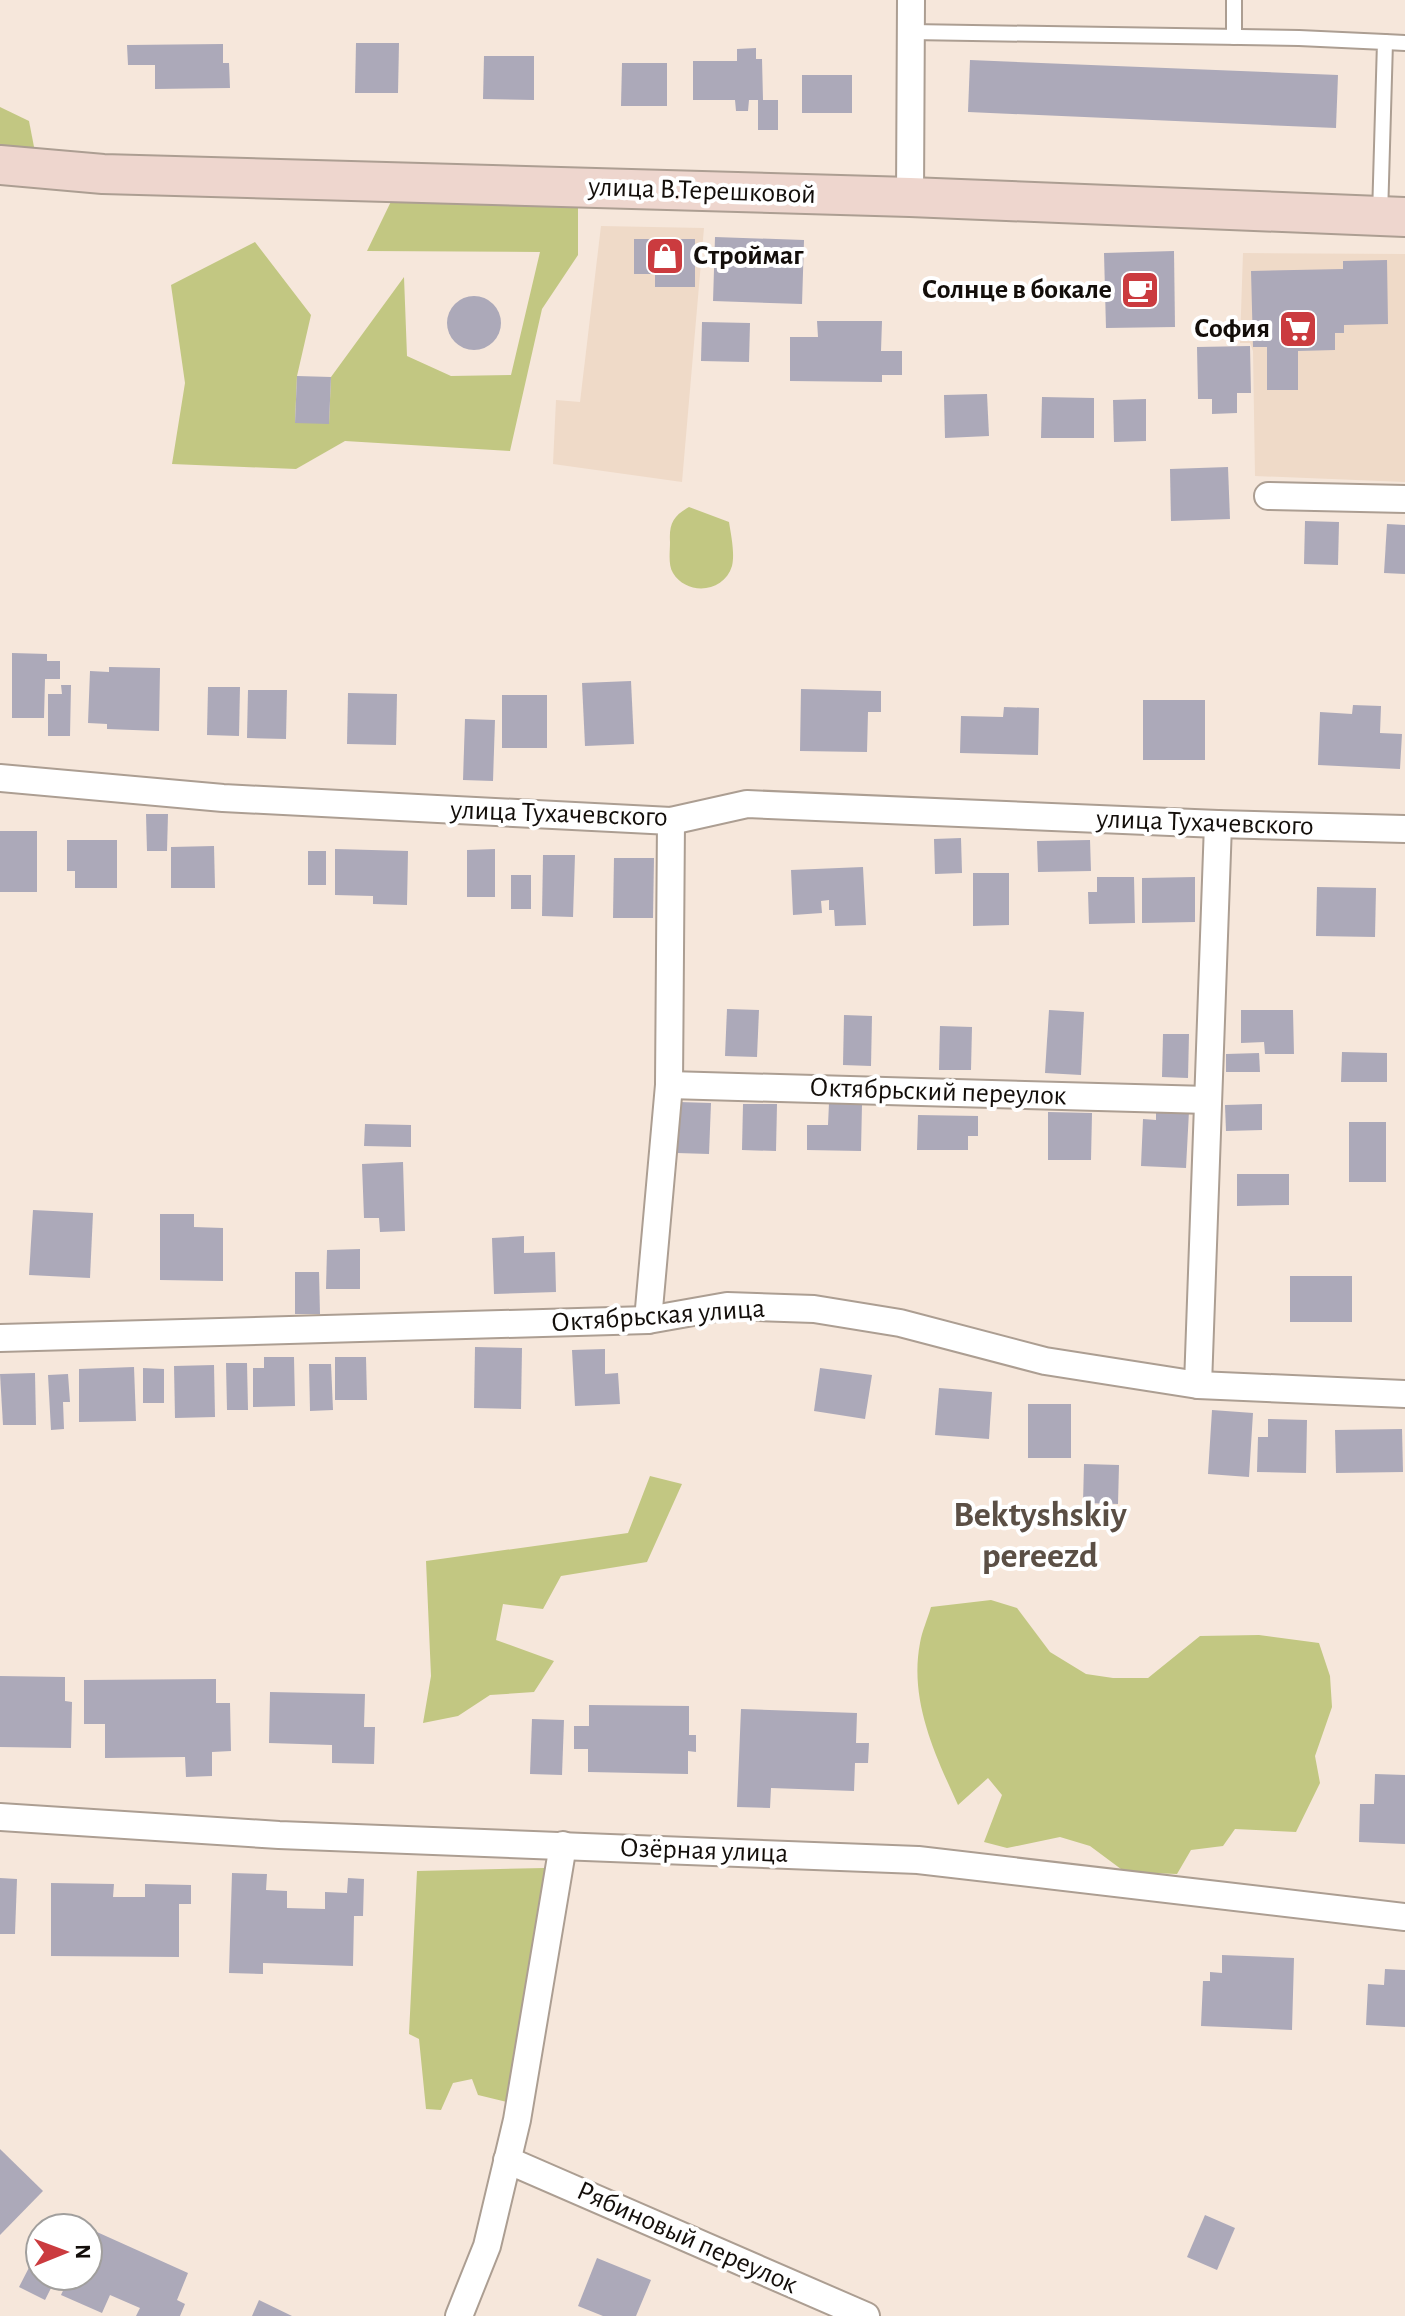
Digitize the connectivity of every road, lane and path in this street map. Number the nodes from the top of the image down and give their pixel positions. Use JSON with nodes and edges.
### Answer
{"nodes":[{"id":1,"x":911,"y":0,"type":"edge"},
{"id":2,"x":1234,"y":0,"type":"edge"},
{"id":3,"x":911,"y":32,"type":"junction"},
{"id":4,"x":1234,"y":37,"type":"junction"},
{"id":5,"x":1385,"y":42,"type":"junction"},
{"id":6,"x":1405,"y":43,"type":"edge"},
{"id":7,"x":0,"y":165,"type":"edge"},
{"id":8,"x":910,"y":197,"type":"junction"},
{"id":9,"x":1392,"y":216,"type":"edge"},
{"id":10,"x":1268,"y":496,"type":"dead end"},
{"id":11,"x":1405,"y":499,"type":"edge"},
{"id":12,"x":0,"y":778,"type":"edge"},
{"id":13,"x":671,"y":821,"type":"junction"},
{"id":14,"x":1218,"y":824,"type":"junction"},
{"id":15,"x":1405,"y":829,"type":"edge"},
{"id":16,"x":669,"y":1085,"type":"junction"},
{"id":17,"x":1208,"y":1100,"type":"junction"},
{"id":18,"x":648,"y":1320,"type":"junction"},
{"id":19,"x":0,"y":1338,"type":"edge"},
{"id":20,"x":1198,"y":1385,"type":"junction"},
{"id":21,"x":1405,"y":1394,"type":"edge"},
{"id":22,"x":0,"y":1817,"type":"edge"},
{"id":23,"x":563,"y":1845,"type":"junction"},
{"id":24,"x":1405,"y":1917,"type":"edge"},
{"id":25,"x":507,"y":2160,"type":"junction"},
{"id":26,"x":459,"y":2316,"type":"edge"},
{"id":27,"x":866,"y":2316,"type":"edge"}],
"edges":[{"from":1,"to":3,"type":"street"},
{"from":2,"to":4,"type":"lane"},
{"from":3,"to":4,"type":"lane"},
{"from":3,"to":8,"type":"street"},
{"from":4,"to":5,"type":"lane"},
{"from":5,"to":6,"type":"lane"},
{"from":5,"to":9,"type":"lane"},
{"from":7,"to":8,"type":"main road","name":"улица В.Терешковой"},
{"from":8,"to":9,"type":"main road","name":"улица В.Терешковой"},
{"from":10,"to":11,"type":"street"},
{"from":12,"to":13,"type":"street","name":"улица Тухачевского"},
{"from":13,"to":14,"type":"street","name":"улица Тухачевского"},
{"from":13,"to":16,"type":"street"},
{"from":14,"to":15,"type":"street","name":"улица Тухачевского"},
{"from":14,"to":17,"type":"street"},
{"from":16,"to":17,"type":"street","name":"Октябрьский переулок"},
{"from":16,"to":18,"type":"street"},
{"from":17,"to":20,"type":"street"},
{"from":18,"to":19,"type":"street","name":"Октябрьская улица"},
{"from":18,"to":20,"type":"street","name":"Октябрьская улица"},
{"from":20,"to":21,"type":"street","name":"Октябрьская улица"},
{"from":22,"to":23,"type":"street","name":"Озёрная улица"},
{"from":23,"to":24,"type":"street","name":"Озёрная улица"},
{"from":23,"to":25,"type":"street"},
{"from":25,"to":26,"type":"street"},
{"from":25,"to":27,"type":"street","name":"Рябиновый переулок"}]}
